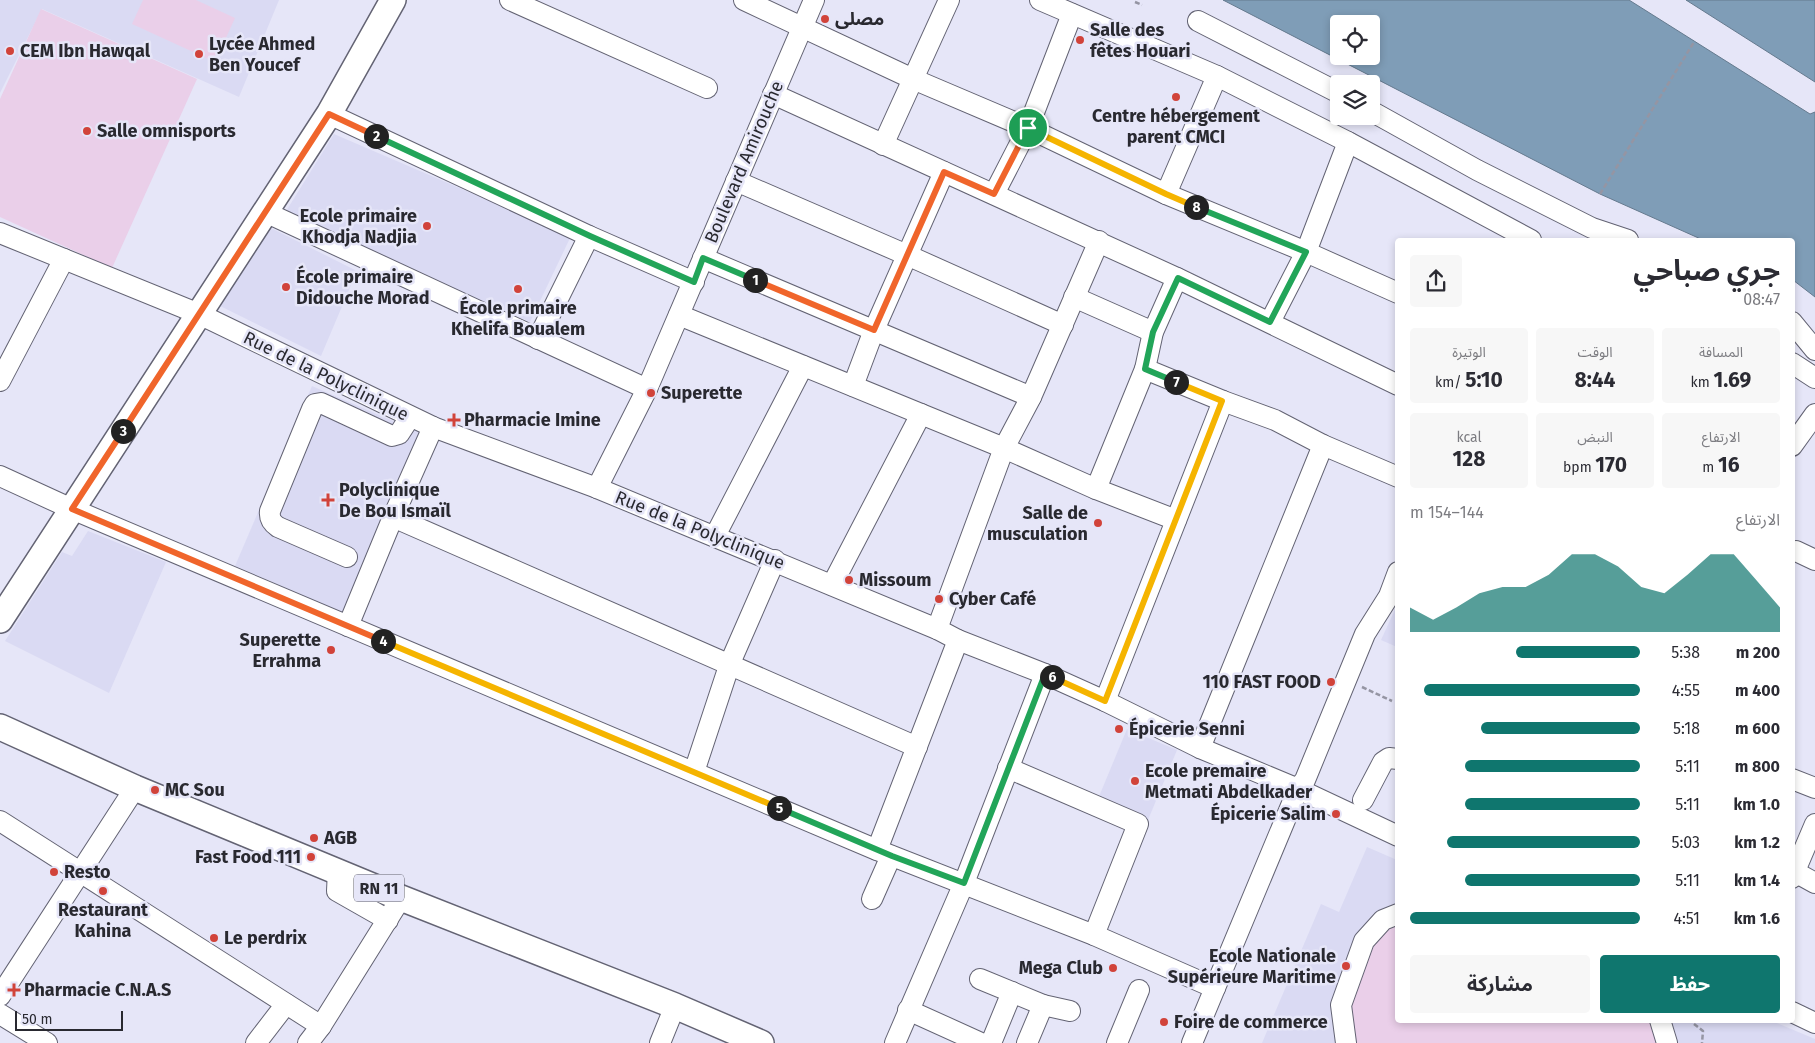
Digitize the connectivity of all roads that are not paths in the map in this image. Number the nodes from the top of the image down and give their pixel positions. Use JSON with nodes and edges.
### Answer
{"nodes":[{"id":1,"x":393,"y":0,"type":"edge"},
{"id":2,"x":510,"y":0,"type":"edge"},
{"id":3,"x":744,"y":0,"type":"edge"},
{"id":4,"x":814,"y":0,"type":"edge"},
{"id":5,"x":949,"y":0,"type":"edge"},
{"id":6,"x":1040,"y":0,"type":"edge"},
{"id":7,"x":1072,"y":14,"type":"junction"},
{"id":8,"x":1198,"y":20,"type":"dead end"},
{"id":9,"x":802,"y":27,"type":"junction"},
{"id":10,"x":1217,"y":76,"type":"junction"},
{"id":11,"x":913,"y":79,"type":"junction"},
{"id":12,"x":706,"y":88,"type":"dead end"},
{"id":13,"x":1330,"y":88,"type":"edge"},
{"id":14,"x":774,"y":94,"type":"junction"},
{"id":15,"x":329,"y":114,"type":"junction"},
{"id":16,"x":1380,"y":116,"type":"edge"},
{"id":17,"x":1028,"y":128,"type":"junction"},
{"id":18,"x":1348,"y":142,"type":"junction"},
{"id":19,"x":884,"y":145,"type":"junction"},
{"id":20,"x":944,"y":172,"type":"junction"},
{"id":21,"x":736,"y":182,"type":"junction"},
{"id":22,"x":994,"y":194,"type":"junction"},
{"id":23,"x":1166,"y":194,"type":"junction"},
{"id":24,"x":265,"y":212,"type":"junction"},
{"id":25,"x":0,"y":232,"type":"edge"},
{"id":26,"x":590,"y":236,"type":"junction"},
{"id":27,"x":1527,"y":238,"type":"edge"},
{"id":28,"x":1622,"y":238,"type":"edge"},
{"id":29,"x":1099,"y":241,"type":"junction"},
{"id":30,"x":1306,"y":252,"type":"junction"},
{"id":31,"x":907,"y":255,"type":"junction"},
{"id":32,"x":703,"y":258,"type":"junction"},
{"id":33,"x":64,"y":259,"type":"junction"},
{"id":34,"x":1178,"y":278,"type":"junction"},
{"id":35,"x":694,"y":282,"type":"junction"},
{"id":36,"x":1395,"y":292,"type":"edge"},
{"id":37,"x":1074,"y":297,"type":"junction"},
{"id":38,"x":199,"y":314,"type":"junction"},
{"id":39,"x":679,"y":315,"type":"junction"},
{"id":40,"x":1270,"y":322,"type":"junction"},
{"id":41,"x":1063,"y":326,"type":"junction"},
{"id":42,"x":1795,"y":326,"type":"edge"},
{"id":43,"x":874,"y":330,"type":"junction"},
{"id":44,"x":1153,"y":332,"type":"junction"},
{"id":45,"x":538,"y":339,"type":"junction"},
{"id":46,"x":1815,"y":350,"type":"edge"},
{"id":47,"x":803,"y":366,"type":"junction"},
{"id":48,"x":1795,"y":366,"type":"edge"},
{"id":49,"x":1145,"y":369,"type":"junction"},
{"id":50,"x":1815,"y":378,"type":"edge"},
{"id":51,"x":0,"y":381,"type":"edge"},
{"id":52,"x":1395,"y":384,"type":"edge"},
{"id":53,"x":853,"y":386,"type":"junction"},
{"id":54,"x":647,"y":389,"type":"junction"},
{"id":55,"x":1031,"y":397,"type":"junction"},
{"id":56,"x":1222,"y":401,"type":"junction"},
{"id":57,"x":921,"y":414,"type":"junction"},
{"id":58,"x":1815,"y":414,"type":"edge"},
{"id":59,"x":410,"y":417,"type":"junction"},
{"id":60,"x":433,"y":427,"type":"junction"},
{"id":61,"x":1795,"y":442,"type":"edge"},
{"id":62,"x":1323,"y":445,"type":"junction"},
{"id":63,"x":1004,"y":448,"type":"junction"},
{"id":64,"x":0,"y":476,"type":"edge"},
{"id":65,"x":1395,"y":477,"type":"edge"},
{"id":66,"x":597,"y":488,"type":"junction"},
{"id":67,"x":1096,"y":489,"type":"junction"},
{"id":68,"x":72,"y":509,"type":"junction"},
{"id":69,"x":393,"y":517,"type":"junction"},
{"id":70,"x":1176,"y":520,"type":"junction"},
{"id":71,"x":715,"y":536,"type":"junction"},
{"id":72,"x":1796,"y":551,"type":"dead end"},
{"id":73,"x":347,"y":557,"type":"dead end"},
{"id":74,"x":774,"y":560,"type":"junction"},
{"id":75,"x":1815,"y":560,"type":"edge"},
{"id":76,"x":1395,"y":580,"type":"edge"},
{"id":77,"x":832,"y":585,"type":"junction"},
{"id":78,"x":0,"y":620,"type":"edge"},
{"id":79,"x":348,"y":626,"type":"junction"},
{"id":80,"x":937,"y":629,"type":"junction"},
{"id":81,"x":958,"y":640,"type":"junction"},
{"id":82,"x":730,"y":663,"type":"junction"},
{"id":83,"x":1045,"y":674,"type":"junction"},
{"id":84,"x":1105,"y":701,"type":"junction"},
{"id":85,"x":0,"y":727,"type":"edge"},
{"id":86,"x":917,"y":747,"type":"junction"},
{"id":87,"x":1200,"y":748,"type":"junction"},
{"id":88,"x":1395,"y":759,"type":"edge"},
{"id":89,"x":1008,"y":768,"type":"junction"},
{"id":90,"x":694,"y":772,"type":"junction"},
{"id":91,"x":1795,"y":780,"type":"edge"},
{"id":92,"x":136,"y":788,"type":"junction"},
{"id":93,"x":1815,"y":788,"type":"edge"},
{"id":94,"x":1298,"y":789,"type":"junction"},
{"id":95,"x":1363,"y":800,"type":"dead end"},
{"id":96,"x":0,"y":821,"type":"edge"},
{"id":97,"x":1815,"y":824,"type":"edge"},
{"id":98,"x":1395,"y":835,"type":"edge"},
{"id":99,"x":884,"y":853,"type":"junction"},
{"id":100,"x":1795,"y":868,"type":"edge"},
{"id":101,"x":80,"y":873,"type":"junction"},
{"id":102,"x":964,"y":883,"type":"junction"},
{"id":103,"x":1815,"y":883,"type":"edge"},
{"id":104,"x":872,"y":900,"type":"dead end"},
{"id":105,"x":394,"y":908,"type":"junction"},
{"id":106,"x":1395,"y":915,"type":"edge"},
{"id":107,"x":1094,"y":935,"type":"junction"},
{"id":108,"x":980,"y":979,"type":"dead end"},
{"id":109,"x":1215,"y":988,"type":"junction"},
{"id":110,"x":1138,"y":990,"type":"dead end"},
{"id":111,"x":1012,"y":992,"type":"junction"},
{"id":112,"x":0,"y":996,"type":"edge"},
{"id":113,"x":286,"y":1004,"type":"junction"},
{"id":114,"x":1043,"y":1005,"type":"junction"},
{"id":115,"x":675,"y":1006,"type":"junction"},
{"id":116,"x":908,"y":1010,"type":"junction"},
{"id":117,"x":1070,"y":1011,"type":"dead end"},
{"id":118,"x":1795,"y":1013,"type":"edge"},
{"id":119,"x":0,"y":1014,"type":"edge"},
{"id":120,"x":1813,"y":1022,"type":"edge"},
{"id":121,"x":1661,"y":1023,"type":"edge"},
{"id":122,"x":321,"y":1026,"type":"junction"},
{"id":123,"x":47,"y":1043,"type":"edge"},
{"id":124,"x":256,"y":1043,"type":"edge"},
{"id":125,"x":308,"y":1043,"type":"edge"},
{"id":126,"x":660,"y":1043,"type":"edge"},
{"id":127,"x":761,"y":1043,"type":"edge"},
{"id":128,"x":895,"y":1043,"type":"edge"},
{"id":129,"x":981,"y":1043,"type":"edge"},
{"id":130,"x":991,"y":1043,"type":"edge"},
{"id":131,"x":1027,"y":1043,"type":"edge"},
{"id":132,"x":1117,"y":1043,"type":"edge"},
{"id":133,"x":1192,"y":1043,"type":"edge"},
{"id":134,"x":1346,"y":1043,"type":"edge"},
{"id":135,"x":1667,"y":1043,"type":"edge"}],
"edges":[{"from":1,"to":15,"type":"main road"},
{"from":2,"to":12,"type":"street"},
{"from":3,"to":9,"type":"street"},
{"from":4,"to":9,"type":"street","name":"Boulevard Amirouche"},
{"from":5,"to":11,"type":"street"},
{"from":6,"to":7,"type":"street"},
{"from":7,"to":10,"type":"street"},
{"from":7,"to":17,"type":"street"},
{"from":8,"to":13,"type":"street"},
{"from":9,"to":11,"type":"street"},
{"from":9,"to":14,"type":"street","name":"Boulevard Amirouche"},
{"from":10,"to":18,"type":"street"},
{"from":10,"to":23,"type":"street"},
{"from":11,"to":17,"type":"street"},
{"from":11,"to":19,"type":"street"},
{"from":14,"to":19,"type":"street"},
{"from":14,"to":21,"type":"street","name":"Boulevard Amirouche"},
{"from":15,"to":24,"type":"main road"},
{"from":15,"to":26,"type":"street"},
{"from":16,"to":28,"type":"street"},
{"from":17,"to":22,"type":"street"},
{"from":17,"to":23,"type":"street"},
{"from":18,"to":27,"type":"street"},
{"from":18,"to":30,"type":"street"},
{"from":19,"to":20,"type":"street"},
{"from":20,"to":22,"type":"street"},
{"from":20,"to":31,"type":"street"},
{"from":21,"to":31,"type":"street"},
{"from":21,"to":32,"type":"street","name":"Boulevard Amirouche"},
{"from":22,"to":29,"type":"street"},
{"from":23,"to":30,"type":"street"},
{"from":24,"to":38,"type":"main road"},
{"from":24,"to":45,"type":"street"},
{"from":25,"to":33,"type":"street","name":"Rue de la Polyclinique"},
{"from":26,"to":35,"type":"street"},
{"from":26,"to":45,"type":"street"},
{"from":29,"to":34,"type":"street"},
{"from":29,"to":37,"type":"street"},
{"from":30,"to":36,"type":"street"},
{"from":30,"to":40,"type":"street"},
{"from":31,"to":41,"type":"street"},
{"from":31,"to":43,"type":"street"},
{"from":32,"to":35,"type":"street","name":"Boulevard Amirouche"},
{"from":32,"to":43,"type":"street"},
{"from":33,"to":38,"type":"street","name":"Rue de la Polyclinique"},
{"from":33,"to":51,"type":"street"},
{"from":34,"to":40,"type":"street"},
{"from":34,"to":44,"type":"street"},
{"from":35,"to":39,"type":"street","name":"Boulevard Amirouche"},
{"from":37,"to":41,"type":"street"},
{"from":37,"to":44,"type":"street"},
{"from":38,"to":59,"type":"street","name":"Rue de la Polyclinique"},
{"from":38,"to":68,"type":"main road"},
{"from":39,"to":47,"type":"street"},
{"from":39,"to":54,"type":"street","name":"Boulevard Amirouche"},
{"from":40,"to":52,"type":"street"},
{"from":41,"to":55,"type":"street"},
{"from":42,"to":46,"type":"street"},
{"from":43,"to":53,"type":"street"},
{"from":43,"to":55,"type":"street"},
{"from":44,"to":49,"type":"street"},
{"from":45,"to":54,"type":"street"},
{"from":47,"to":53,"type":"street"},
{"from":47,"to":71,"type":"street"},
{"from":48,"to":50,"type":"street"},
{"from":49,"to":56,"type":"street"},
{"from":49,"to":67,"type":"street"},
{"from":53,"to":57,"type":"street"},
{"from":54,"to":66,"type":"street","name":"Boulevard Amirouche"},
{"from":55,"to":63,"type":"street"},
{"from":56,"to":62,"type":"street"},
{"from":56,"to":70,"type":"street"},
{"from":57,"to":63,"type":"street"},
{"from":57,"to":77,"type":"street"},
{"from":58,"to":61,"type":"street"},
{"from":59,"to":60,"type":"street","name":"Rue de la Polyclinique"},
{"from":59,"to":73,"type":"street"},
{"from":60,"to":66,"type":"street","name":"Rue de la Polyclinique"},
{"from":60,"to":69,"type":"street"},
{"from":62,"to":65,"type":"street"},
{"from":62,"to":87,"type":"street"},
{"from":63,"to":67,"type":"street"},
{"from":63,"to":80,"type":"street"},
{"from":64,"to":68,"type":"street"},
{"from":66,"to":71,"type":"street","name":"Rue de la Polyclinique"},
{"from":67,"to":70,"type":"street"},
{"from":68,"to":78,"type":"main road"},
{"from":68,"to":79,"type":"street"},
{"from":69,"to":79,"type":"street"},
{"from":69,"to":82,"type":"street"},
{"from":70,"to":84,"type":"street"},
{"from":71,"to":74,"type":"street","name":"Rue de la Polyclinique"},
{"from":72,"to":75,"type":"street"},
{"from":74,"to":77,"type":"street","name":"Rue de la Polyclinique"},
{"from":74,"to":82,"type":"street"},
{"from":76,"to":94,"type":"street"},
{"from":77,"to":80,"type":"street","name":"Rue de la Polyclinique"},
{"from":79,"to":90,"type":"street"},
{"from":80,"to":81,"type":"street","name":"Rue de la Polyclinique"},
{"from":81,"to":83,"type":"street","name":"Rue de la Polyclinique"},
{"from":81,"to":86,"type":"street"},
{"from":82,"to":86,"type":"street"},
{"from":82,"to":90,"type":"street"},
{"from":83,"to":84,"type":"street","name":"Rue de la Polyclinique"},
{"from":83,"to":89,"type":"street"},
{"from":84,"to":87,"type":"street","name":"Rue de la Polyclinique"},
{"from":85,"to":92,"type":"main road","number":"RN 11"},
{"from":86,"to":99,"type":"street"},
{"from":87,"to":94,"type":"street","name":"Rue de la Polyclinique"},
{"from":88,"to":95,"type":"street"},
{"from":89,"to":102,"type":"street"},
{"from":89,"to":107,"type":"street"},
{"from":90,"to":99,"type":"street"},
{"from":91,"to":93,"type":"street"},
{"from":92,"to":101,"type":"street"},
{"from":92,"to":105,"type":"main road","number":"RN 11"},
{"from":94,"to":98,"type":"street","name":"Rue de la Polyclinique"},
{"from":94,"to":109,"type":"street"},
{"from":96,"to":101,"type":"street"},
{"from":97,"to":100,"type":"street"},
{"from":99,"to":102,"type":"street"},
{"from":99,"to":104,"type":"street"},
{"from":100,"to":103,"type":"street"},
{"from":101,"to":112,"type":"street"},
{"from":101,"to":113,"type":"street"},
{"from":102,"to":107,"type":"street"},
{"from":102,"to":116,"type":"street"},
{"from":105,"to":115,"type":"main road","number":"RN 11"},
{"from":105,"to":122,"type":"street"},
{"from":106,"to":134,"type":"street"},
{"from":107,"to":109,"type":"street"},
{"from":108,"to":111,"type":"street"},
{"from":109,"to":133,"type":"street"},
{"from":110,"to":132,"type":"street"},
{"from":111,"to":114,"type":"street"},
{"from":111,"to":130,"type":"street"},
{"from":113,"to":122,"type":"street"},
{"from":113,"to":124,"type":"street"},
{"from":114,"to":117,"type":"street"},
{"from":114,"to":131,"type":"street"},
{"from":115,"to":126,"type":"street"},
{"from":115,"to":127,"type":"main road","number":"RN 11"},
{"from":116,"to":128,"type":"street"},
{"from":116,"to":129,"type":"street"},
{"from":118,"to":120,"type":"street"},
{"from":119,"to":123,"type":"street"},
{"from":121,"to":135,"type":"street"},
{"from":122,"to":125,"type":"street"}]}
